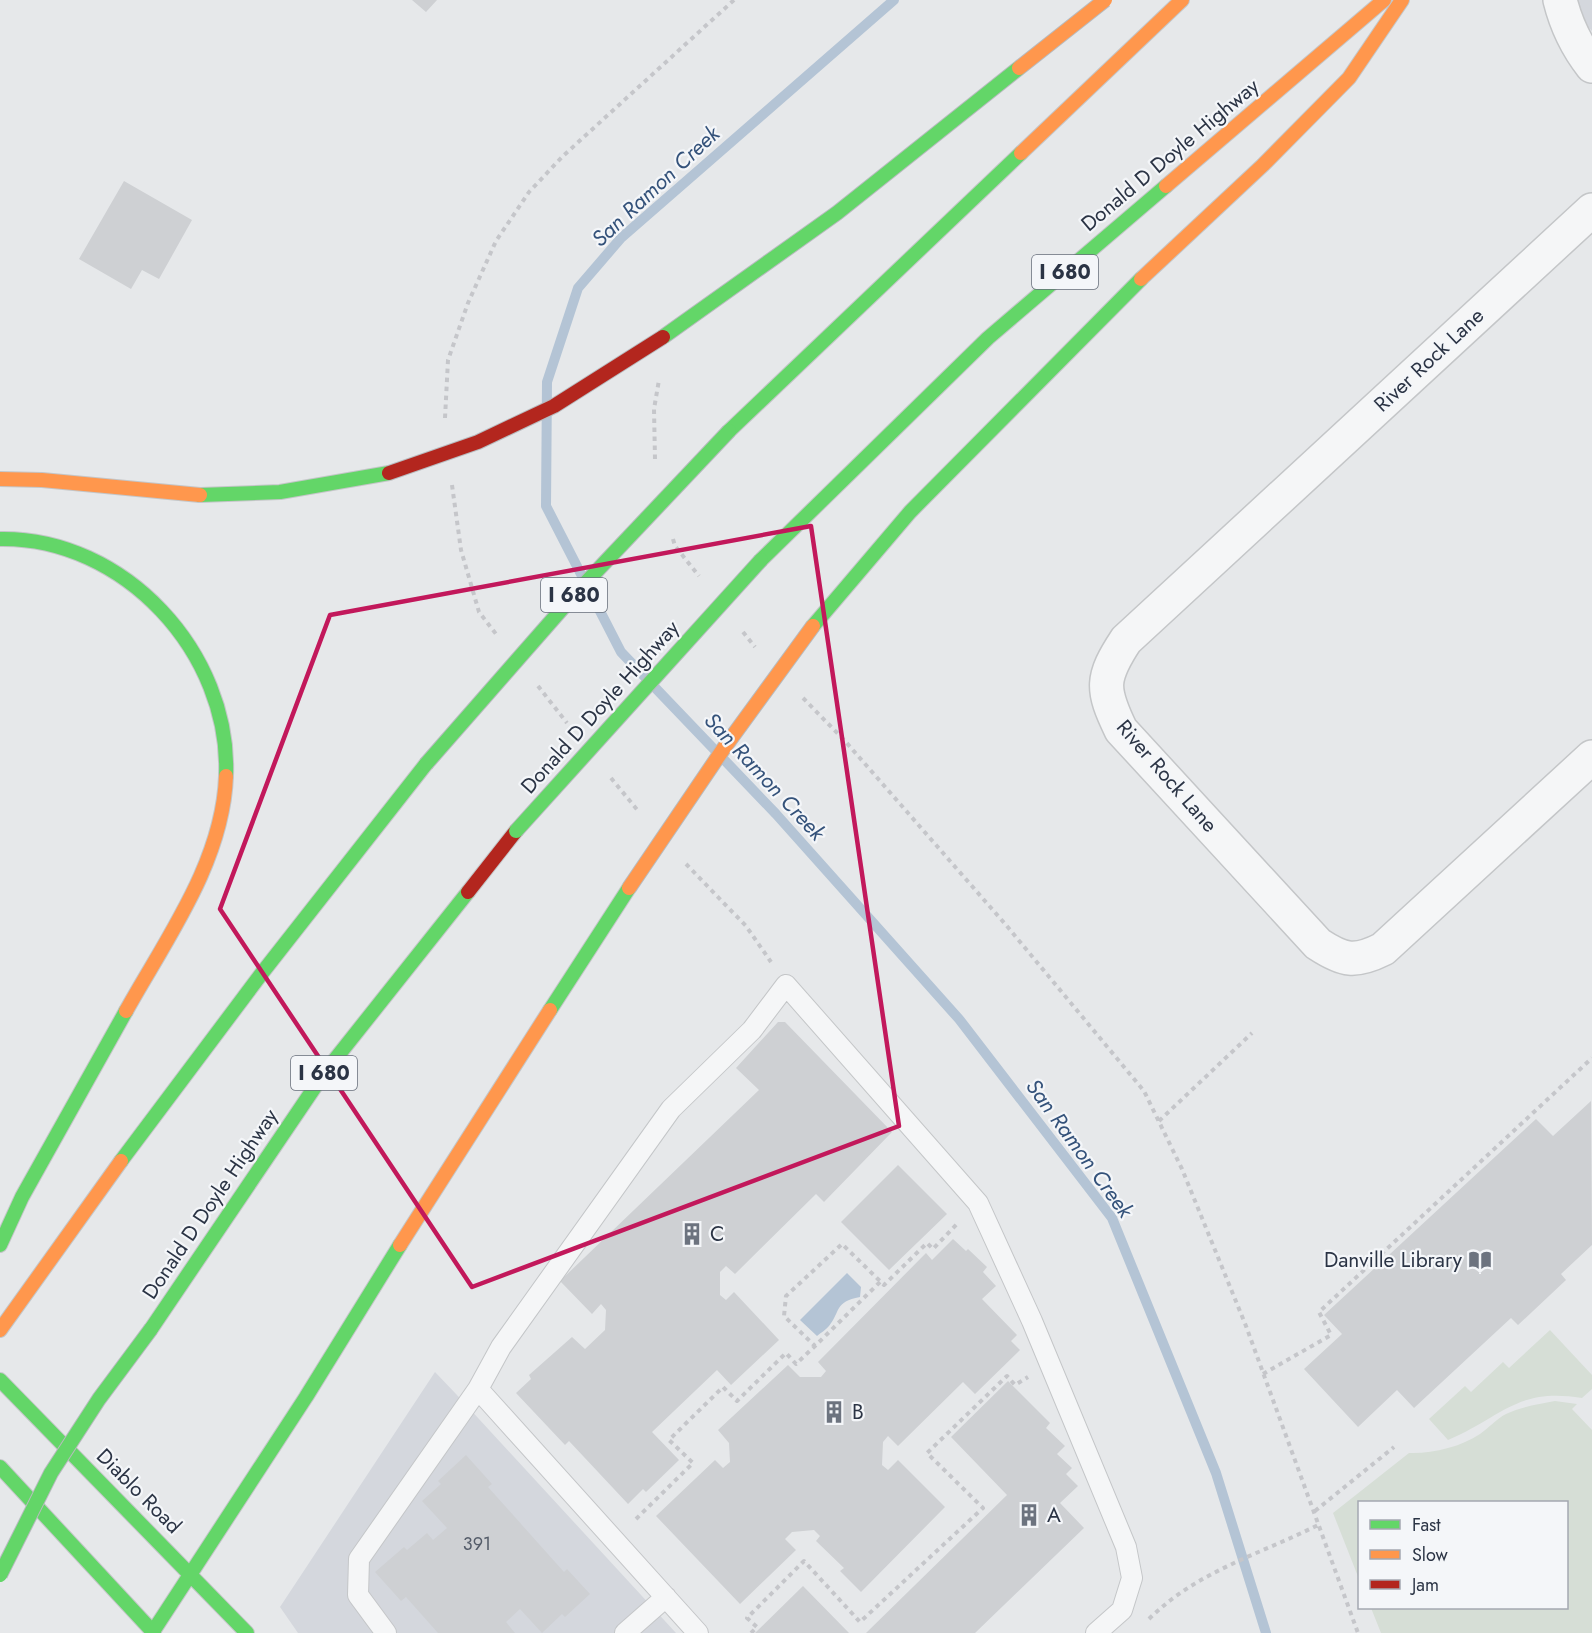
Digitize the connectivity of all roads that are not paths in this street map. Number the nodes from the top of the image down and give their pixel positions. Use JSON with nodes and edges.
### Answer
{"nodes":[{"id":1,"x":1105,"y":0,"type":"edge"},
{"id":2,"x":1182,"y":0,"type":"edge"},
{"id":3,"x":1384,"y":0,"type":"edge"},
{"id":4,"x":1402,"y":0,"type":"edge"},
{"id":5,"x":1560,"y":0,"type":"edge"},
{"id":6,"x":1592,"y":66,"type":"edge"},
{"id":7,"x":1592,"y":210,"type":"edge"},
{"id":8,"x":0,"y":479,"type":"edge"},
{"id":9,"x":0,"y":539,"type":"edge"},
{"id":10,"x":1592,"y":757,"type":"edge"},
{"id":11,"x":0,"y":1245,"type":"edge"},
{"id":12,"x":0,"y":1330,"type":"edge"},
{"id":13,"x":0,"y":1380,"type":"edge"},
{"id":14,"x":478,"y":1389,"type":"junction"},
{"id":15,"x":0,"y":1467,"type":"edge"},
{"id":16,"x":190,"y":1574,"type":"junction"},
{"id":17,"x":0,"y":1575,"type":"edge"},
{"id":18,"x":666,"y":1597,"type":"junction"},
{"id":19,"x":153,"y":1632,"type":"edge"},
{"id":20,"x":247,"y":1633,"type":"edge"},
{"id":21,"x":386,"y":1633,"type":"edge"},
{"id":22,"x":625,"y":1633,"type":"edge"},
{"id":23,"x":698,"y":1633,"type":"edge"},
{"id":24,"x":1096,"y":1633,"type":"edge"}],
"edges":[{"from":1,"to":8,"type":"main road","bridge":true},
{"from":2,"to":12,"type":"main road","number":"I 680","bridge":true},
{"from":3,"to":17,"type":"main road","name":"Donald D Doyle Highway","number":"I 680","bridge":true},
{"from":4,"to":16,"type":"main road","bridge":true},
{"from":5,"to":6,"type":"street"},
{"from":7,"to":10,"type":"street","name":"River Rock Lane"},
{"from":9,"to":11,"type":"main road"},
{"from":13,"to":16,"type":"main road","name":"Diablo Road"},
{"from":14,"to":18,"type":"lane"},
{"from":14,"to":21,"type":"lane"},
{"from":14,"to":24,"type":"lane"},
{"from":15,"to":19,"type":"main road"},
{"from":16,"to":19,"type":"main road"},
{"from":16,"to":20,"type":"main road","name":"Diablo Road"},
{"from":18,"to":22,"type":"lane"},
{"from":18,"to":23,"type":"lane"}]}
